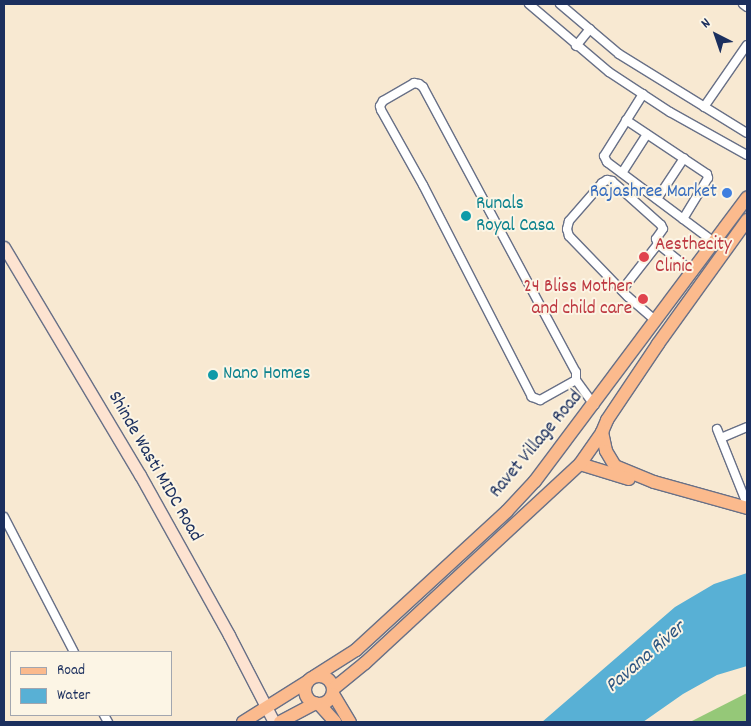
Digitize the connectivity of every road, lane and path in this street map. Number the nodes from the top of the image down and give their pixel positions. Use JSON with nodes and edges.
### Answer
{"nodes":[{"id":1,"x":529,"y":4,"type":"edge"},
{"id":2,"x":560,"y":4,"type":"edge"},
{"id":3,"x":742,"y":4,"type":"edge"},
{"id":4,"x":747,"y":7,"type":"edge"},
{"id":5,"x":590,"y":29,"type":"junction"},
{"id":6,"x":747,"y":45,"type":"edge"},
{"id":7,"x":576,"y":46,"type":"junction"},
{"id":8,"x":643,"y":94,"type":"junction"},
{"id":9,"x":704,"y":107,"type":"junction"},
{"id":10,"x":626,"y":120,"type":"junction"},
{"id":11,"x":747,"y":133,"type":"edge"},
{"id":12,"x":647,"y":134,"type":"junction"},
{"id":13,"x":747,"y":155,"type":"edge"},
{"id":14,"x":684,"y":158,"type":"junction"},
{"id":15,"x":622,"y":173,"type":"junction"},
{"id":16,"x":747,"y":198,"type":"edge"},
{"id":17,"x":657,"y":199,"type":"junction"},
{"id":18,"x":682,"y":219,"type":"junction"},
{"id":19,"x":747,"y":220,"type":"edge"},
{"id":20,"x":714,"y":242,"type":"junction"},
{"id":21,"x":658,"y":244,"type":"junction"},
{"id":22,"x":4,"y":247,"type":"edge"},
{"id":23,"x":693,"y":272,"type":"junction"},
{"id":24,"x":622,"y":290,"type":"junction"},
{"id":25,"x":656,"y":321,"type":"junction"},
{"id":26,"x":576,"y":380,"type":"junction"},
{"id":27,"x":592,"y":407,"type":"junction"},
{"id":28,"x":607,"y":420,"type":"junction"},
{"id":29,"x":747,"y":427,"type":"edge"},
{"id":30,"x":717,"y":429,"type":"dead end"},
{"id":31,"x":602,"y":432,"type":"junction"},
{"id":32,"x":721,"y":438,"type":"junction"},
{"id":33,"x":554,"y":458,"type":"junction"},
{"id":34,"x":578,"y":467,"type":"junction"},
{"id":35,"x":654,"y":482,"type":"junction"},
{"id":36,"x":747,"y":506,"type":"edge"},
{"id":37,"x":4,"y":517,"type":"edge"},
{"id":38,"x":73,"y":651,"type":"edge"},
{"id":39,"x":312,"y":679,"type":"junction"},
{"id":40,"x":333,"y":692,"type":"junction"},
{"id":41,"x":317,"y":703,"type":"junction"},
{"id":42,"x":267,"y":708,"type":"junction"},
{"id":43,"x":243,"y":722,"type":"edge"},
{"id":44,"x":274,"y":722,"type":"edge"},
{"id":45,"x":280,"y":722,"type":"edge"},
{"id":46,"x":335,"y":722,"type":"edge"},
{"id":47,"x":350,"y":722,"type":"edge"}],
"edges":[{"from":1,"to":7,"type":"street"},
{"from":2,"to":5,"type":"street"},
{"from":3,"to":4,"type":"street"},
{"from":5,"to":7,"type":"street"},
{"from":5,"to":9,"type":"street"},
{"from":6,"to":9,"type":"street"},
{"from":7,"to":8,"type":"street"},
{"from":8,"to":10,"type":"street"},
{"from":8,"to":13,"type":"street"},
{"from":9,"to":11,"type":"street"},
{"from":10,"to":12,"type":"street"},
{"from":10,"to":15,"type":"street"},
{"from":12,"to":14,"type":"street"},
{"from":12,"to":15,"type":"street"},
{"from":14,"to":17,"type":"street"},
{"from":14,"to":18,"type":"street"},
{"from":15,"to":17,"type":"street"},
{"from":16,"to":20,"type":"main road","name":"Ravet Village Road"},
{"from":17,"to":18,"type":"street"},
{"from":18,"to":20,"type":"street"},
{"from":19,"to":28,"type":"main road","name":"Ravet Village Road"},
{"from":20,"to":23,"type":"main road","name":"Ravet Village Road"},
{"from":21,"to":23,"type":"street"},
{"from":21,"to":24,"type":"street"},
{"from":21,"to":24,"type":"street"},
{"from":22,"to":42,"type":"street","name":"Shinde Wasti MIDC Road"},
{"from":23,"to":25,"type":"main road","name":"Ravet Village Road"},
{"from":24,"to":25,"type":"street"},
{"from":25,"to":27,"type":"main road","name":"Ravet Village Road"},
{"from":26,"to":26,"type":"street"},
{"from":26,"to":27,"type":"street"},
{"from":27,"to":28,"type":"main road"},
{"from":27,"to":33,"type":"main road","name":"Ravet Village Road"},
{"from":28,"to":31,"type":"main road","name":"Ravet Village Road"},
{"from":29,"to":32,"type":"street"},
{"from":30,"to":32,"type":"street"},
{"from":31,"to":34,"type":"main road","name":"Ravet Village Road"},
{"from":31,"to":35,"type":"main road"},
{"from":32,"to":36,"type":"street"},
{"from":33,"to":34,"type":"main road"},
{"from":33,"to":39,"type":"main road","name":"Ravet Village Road"},
{"from":34,"to":35,"type":"main road"},
{"from":34,"to":40,"type":"main road","name":"Ravet Village Road"},
{"from":35,"to":36,"type":"main road"},
{"from":37,"to":38,"type":"street"},
{"from":39,"to":40,"type":"main road"},
{"from":39,"to":41,"type":"main road"},
{"from":39,"to":42,"type":"main road","name":"Ravet Village Road"},
{"from":40,"to":41,"type":"main road"},
{"from":40,"to":47,"type":"main road"},
{"from":41,"to":45,"type":"main road"},
{"from":41,"to":46,"type":"main road"},
{"from":42,"to":43,"type":"main road","name":"Ravet Village Road"},
{"from":42,"to":44,"type":"street","name":"Shinde Wasti MIDC Road"}]}
